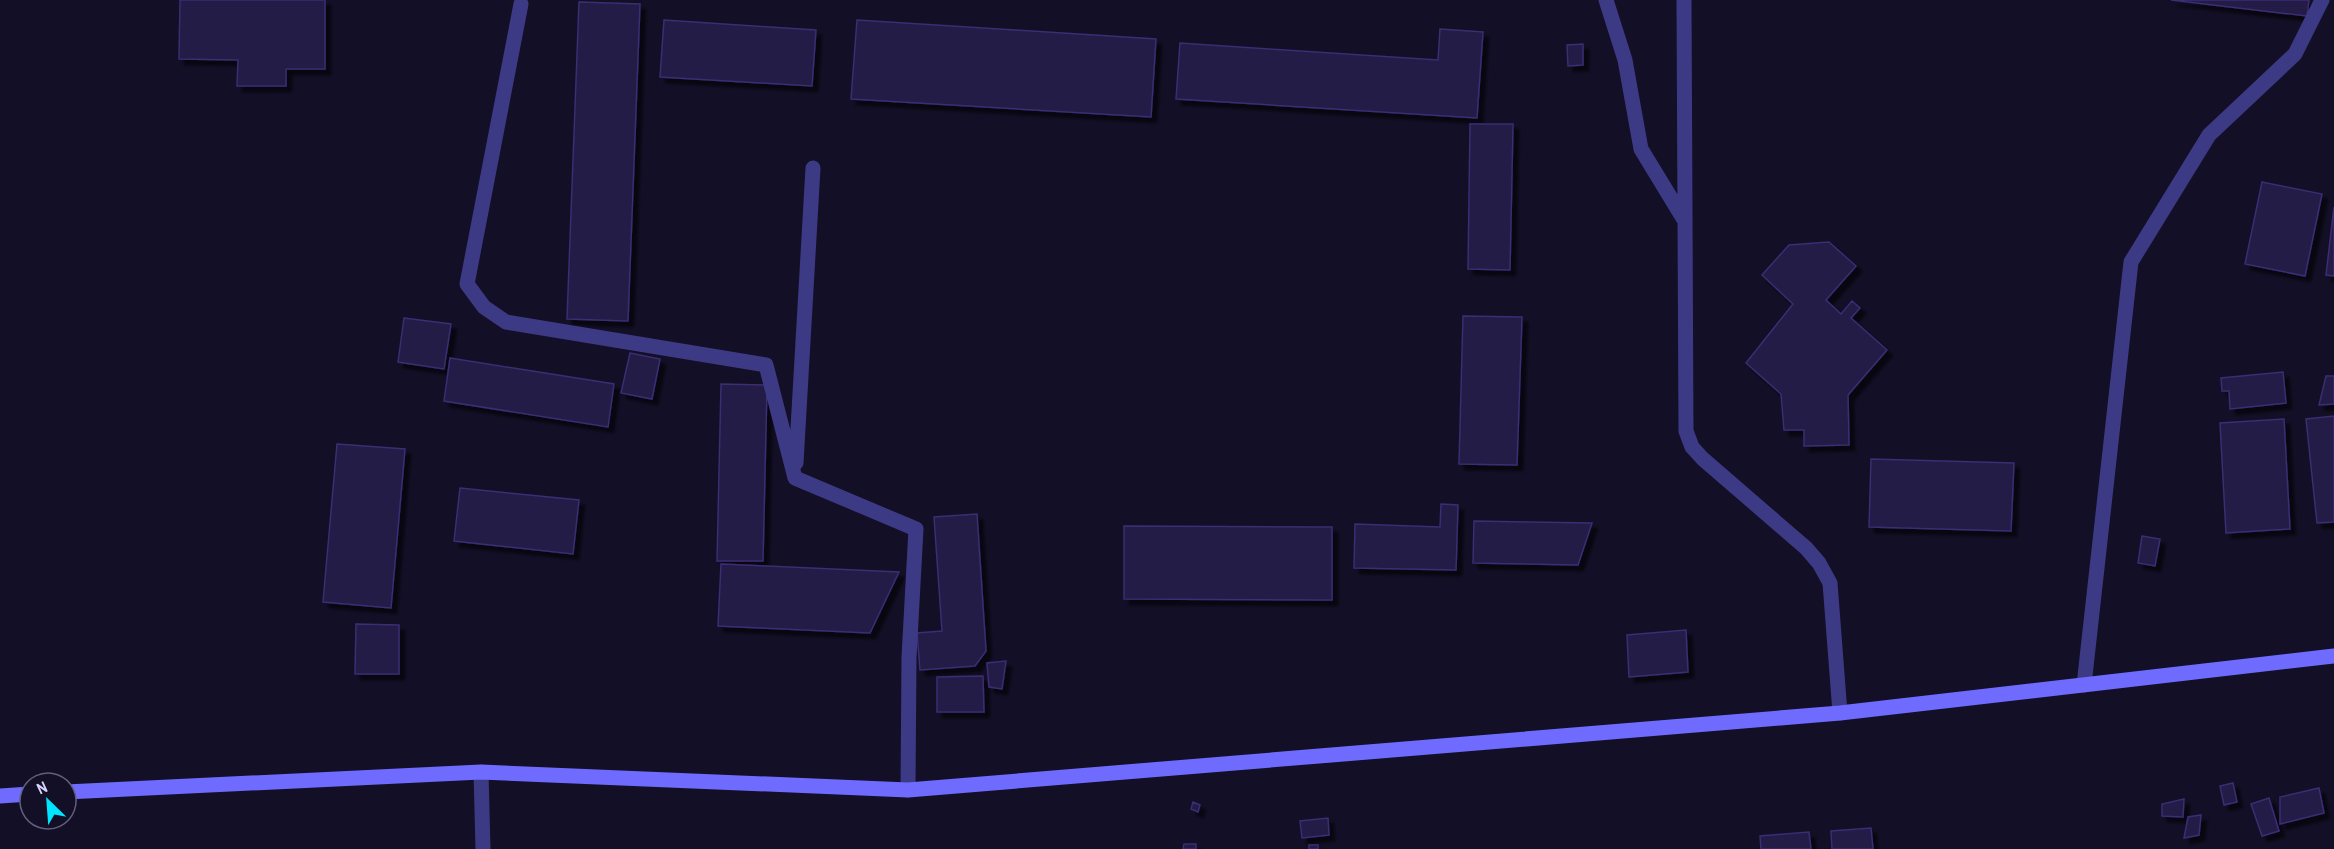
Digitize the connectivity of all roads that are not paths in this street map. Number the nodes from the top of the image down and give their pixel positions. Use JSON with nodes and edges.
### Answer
{"nodes":[{"id":1,"x":1606,"y":0,"type":"edge"},
{"id":2,"x":1684,"y":0,"type":"edge"},
{"id":3,"x":2322,"y":0,"type":"edge"},
{"id":4,"x":521,"y":4,"type":"dead end"},
{"id":5,"x":813,"y":168,"type":"dead end"},
{"id":6,"x":1684,"y":219,"type":"junction"},
{"id":7,"x":795,"y":478,"type":"junction"},
{"id":8,"x":2334,"y":656,"type":"edge"},
{"id":9,"x":2084,"y":685,"type":"junction"},
{"id":10,"x":1840,"y":713,"type":"junction"},
{"id":11,"x":481,"y":772,"type":"junction"},
{"id":12,"x":908,"y":790,"type":"junction"},
{"id":13,"x":78,"y":791,"type":"edge"},
{"id":14,"x":18,"y":795,"type":"edge"},
{"id":15,"x":0,"y":796,"type":"edge"},
{"id":16,"x":483,"y":849,"type":"edge"}],
"edges":[{"from":1,"to":6,"type":"street"},
{"from":2,"to":6,"type":"street"},
{"from":3,"to":9,"type":"street"},
{"from":4,"to":7,"type":"street"},
{"from":5,"to":7,"type":"street"},
{"from":6,"to":10,"type":"street"},
{"from":7,"to":12,"type":"street"},
{"from":8,"to":9,"type":"main road"},
{"from":9,"to":10,"type":"main road"},
{"from":10,"to":12,"type":"main road"},
{"from":11,"to":12,"type":"main road"},
{"from":11,"to":13,"type":"main road"},
{"from":11,"to":16,"type":"street"},
{"from":14,"to":15,"type":"main road"}]}
